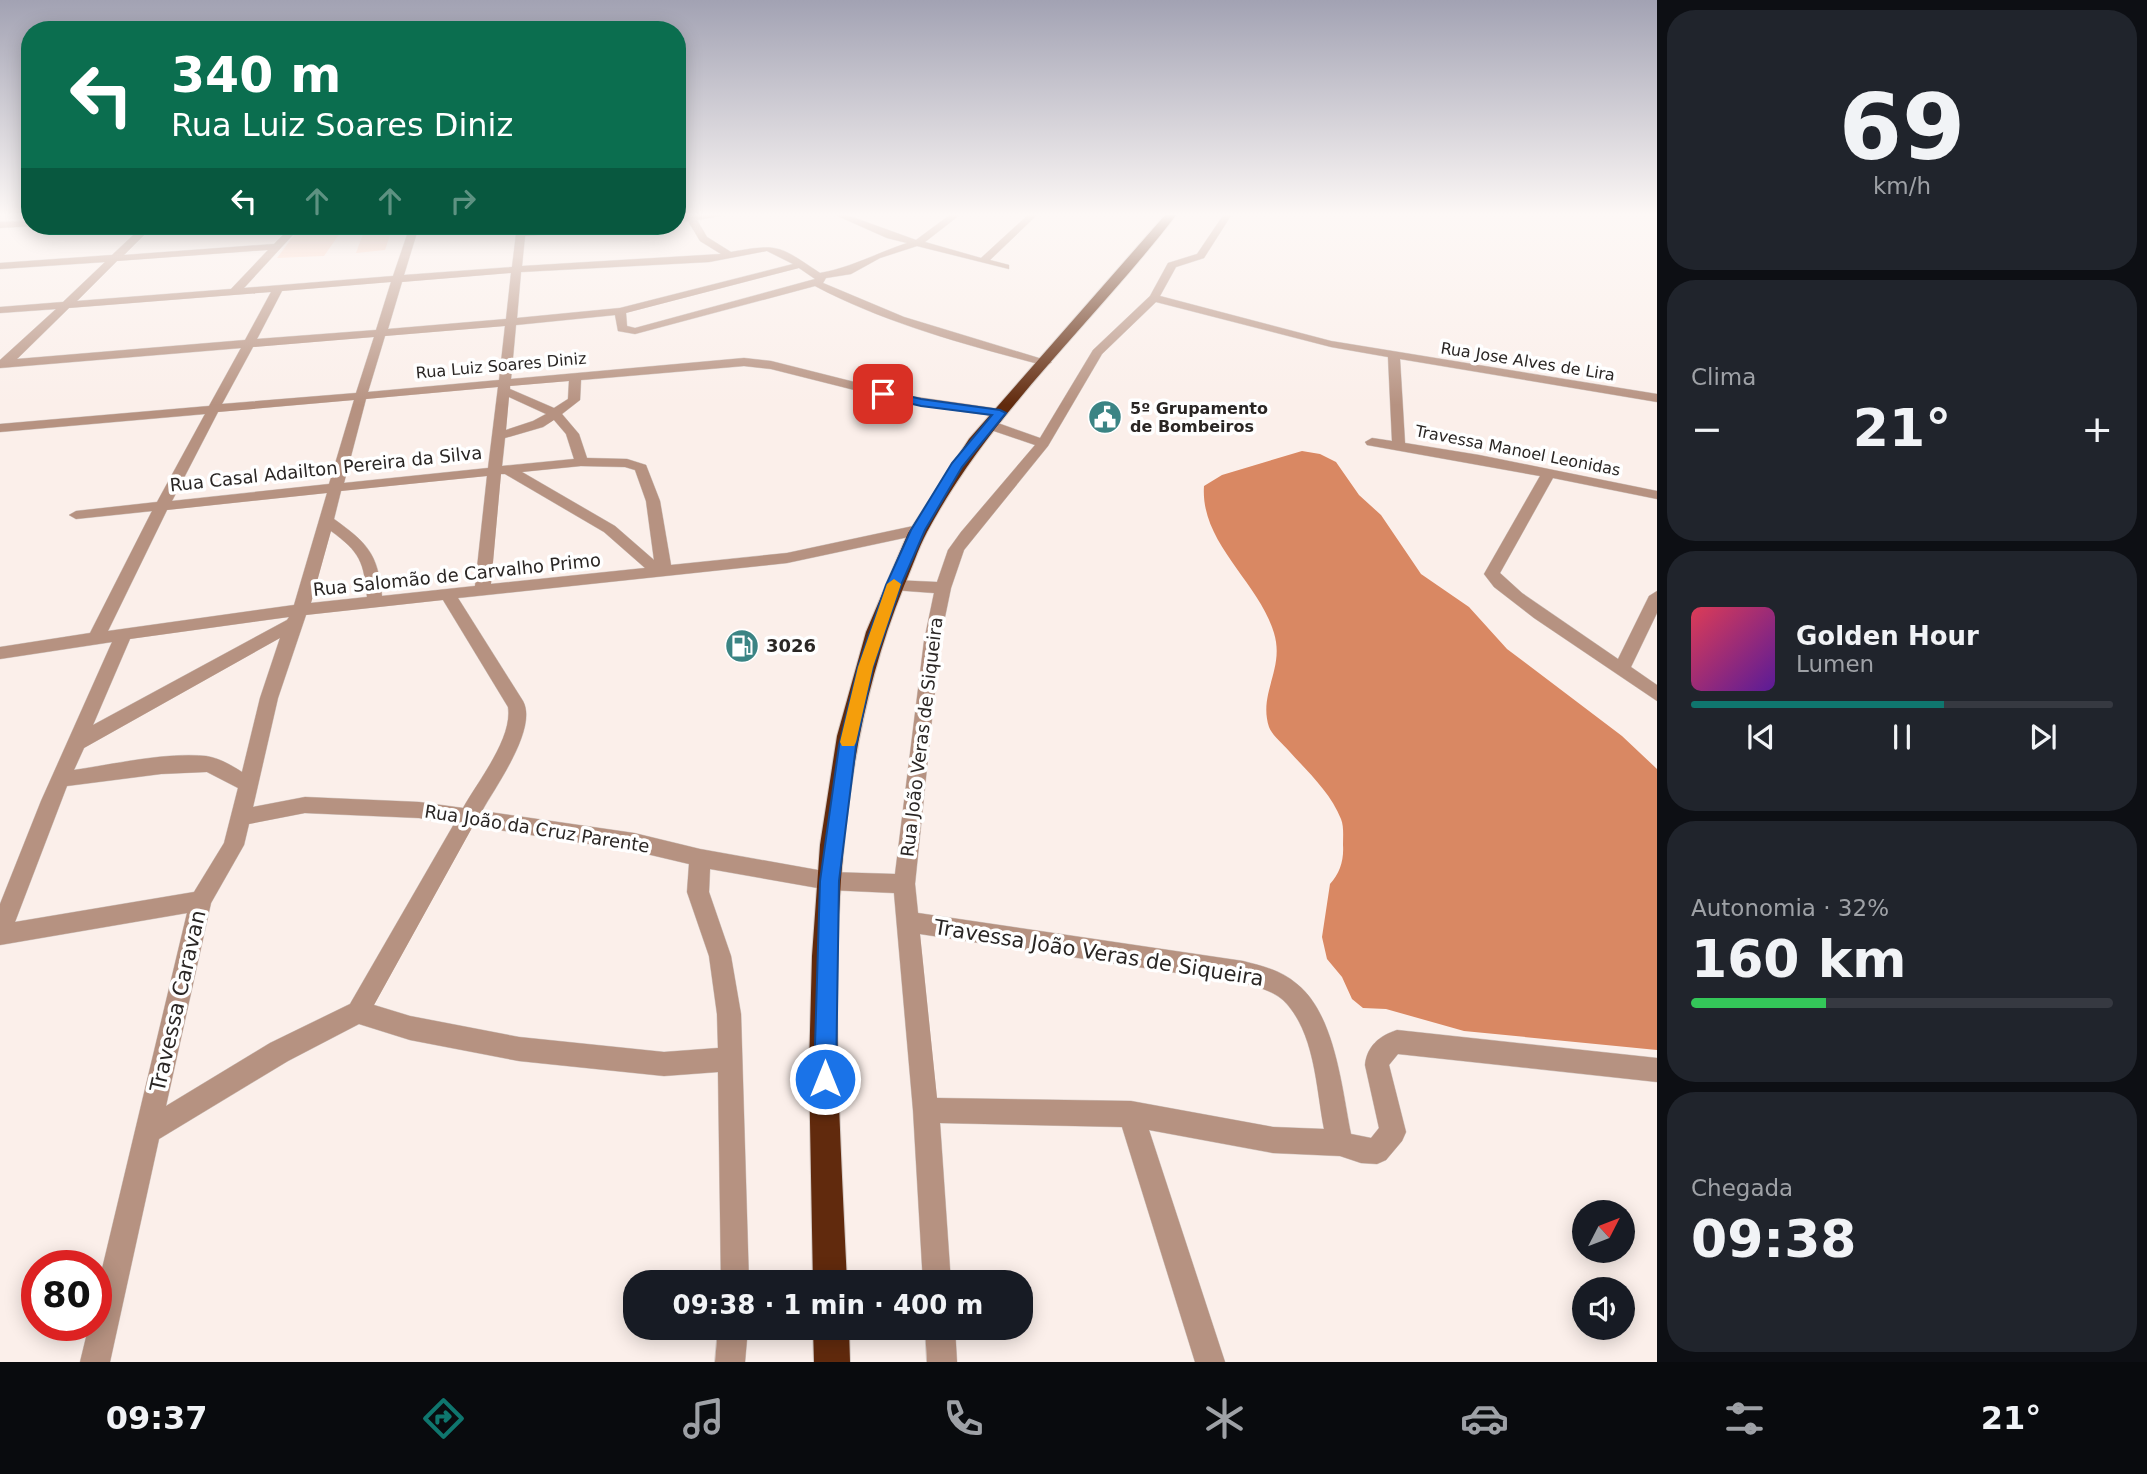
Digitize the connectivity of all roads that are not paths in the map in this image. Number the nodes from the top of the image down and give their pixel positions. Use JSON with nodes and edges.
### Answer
{"nodes":[{"id":1,"x":96,"y":278,"type":"edge"},
{"id":2,"x":247,"y":278,"type":"edge"},
{"id":3,"x":428,"y":278,"type":"edge"},
{"id":4,"x":515,"y":278,"type":"edge"},
{"id":5,"x":702,"y":278,"type":"edge"},
{"id":6,"x":814,"y":278,"type":"edge"},
{"id":7,"x":829,"y":278,"type":"edge"},
{"id":8,"x":1118,"y":278,"type":"edge"},
{"id":9,"x":1167,"y":278,"type":"edge"},
{"id":10,"x":399,"y":280,"type":"junction"},
{"id":11,"x":818,"y":281,"type":"junction"},
{"id":12,"x":278,"y":289,"type":"junction"},
{"id":13,"x":233,"y":293,"type":"junction"},
{"id":14,"x":1154,"y":298,"type":"junction"},
{"id":15,"x":68,"y":306,"type":"junction"},
{"id":16,"x":0,"y":310,"type":"edge"},
{"id":17,"x":620,"y":311,"type":"junction"},
{"id":18,"x":509,"y":323,"type":"junction"},
{"id":19,"x":381,"y":334,"type":"junction"},
{"id":20,"x":247,"y":345,"type":"junction"},
{"id":21,"x":1394,"y":355,"type":"junction"},
{"id":22,"x":1046,"y":362,"type":"junction"},
{"id":23,"x":3,"y":364,"type":"edge"},
{"id":24,"x":575,"y":376,"type":"junction"},
{"id":25,"x":503,"y":387,"type":"junction"},
{"id":26,"x":360,"y":396,"type":"junction"},
{"id":27,"x":1657,"y":398,"type":"edge"},
{"id":28,"x":214,"y":408,"type":"junction"},
{"id":29,"x":556,"y":415,"type":"junction"},
{"id":30,"x":995,"y":419,"type":"junction"},
{"id":31,"x":0,"y":428,"type":"edge"},
{"id":32,"x":498,"y":436,"type":"junction"},
{"id":33,"x":1372,"y":442,"type":"dead end"},
{"id":34,"x":1043,"y":443,"type":"junction"},
{"id":35,"x":1399,"y":445,"type":"junction"},
{"id":36,"x":581,"y":463,"type":"junction"},
{"id":37,"x":501,"y":471,"type":"junction"},
{"id":38,"x":1548,"y":474,"type":"junction"},
{"id":39,"x":335,"y":487,"type":"junction"},
{"id":40,"x":1657,"y":495,"type":"edge"},
{"id":41,"x":162,"y":506,"type":"junction"},
{"id":42,"x":76,"y":515,"type":"dead end"},
{"id":43,"x":327,"y":521,"type":"junction"},
{"id":44,"x":918,"y":530,"type":"junction"},
{"id":45,"x":661,"y":573,"type":"junction"},
{"id":46,"x":893,"y":585,"type":"junction"},
{"id":47,"x":943,"y":588,"type":"junction"},
{"id":48,"x":482,"y":591,"type":"junction"},
{"id":49,"x":448,"y":594,"type":"junction"},
{"id":50,"x":1657,"y":596,"type":"edge"},
{"id":51,"x":375,"y":602,"type":"junction"},
{"id":52,"x":297,"y":617,"type":"junction"},
{"id":53,"x":123,"y":635,"type":"junction"},
{"id":54,"x":95,"y":639,"type":"junction"},
{"id":55,"x":0,"y":653,"type":"edge"},
{"id":56,"x":1622,"y":668,"type":"junction"},
{"id":57,"x":1657,"y":694,"type":"edge"},
{"id":58,"x":76,"y":743,"type":"junction"},
{"id":59,"x":61,"y":779,"type":"junction"},
{"id":60,"x":250,"y":786,"type":"junction"},
{"id":61,"x":243,"y":817,"type":"junction"},
{"id":62,"x":467,"y":817,"type":"junction"},
{"id":63,"x":700,"y":858,"type":"junction"},
{"id":64,"x":829,"y":881,"type":"junction"},
{"id":65,"x":904,"y":884,"type":"junction"},
{"id":66,"x":201,"y":901,"type":"junction"},
{"id":67,"x":908,"y":922,"type":"junction"},
{"id":68,"x":0,"y":934,"type":"edge"},
{"id":69,"x":358,"y":1012,"type":"junction"},
{"id":70,"x":729,"y":1059,"type":"junction"},
{"id":71,"x":1657,"y":1070,"type":"edge"},
{"id":72,"x":926,"y":1110,"type":"junction"},
{"id":73,"x":1130,"y":1114,"type":"junction"},
{"id":74,"x":149,"y":1131,"type":"junction"},
{"id":75,"x":1340,"y":1143,"type":"junction"},
{"id":76,"x":735,"y":1270,"type":"edge"},
{"id":77,"x":830,"y":1270,"type":"edge"},
{"id":78,"x":936,"y":1270,"type":"edge"},
{"id":79,"x":732,"y":1340,"type":"edge"},
{"id":80,"x":831,"y":1340,"type":"edge"},
{"id":81,"x":941,"y":1340,"type":"edge"},
{"id":82,"x":96,"y":1362,"type":"edge"},
{"id":83,"x":730,"y":1362,"type":"edge"},
{"id":84,"x":832,"y":1362,"type":"edge"},
{"id":85,"x":942,"y":1362,"type":"edge"},
{"id":86,"x":1210,"y":1362,"type":"edge"}],
"edges":[{"from":1,"to":15,"type":"street"},
{"from":2,"to":13,"type":"street"},
{"from":3,"to":10,"type":"street"},
{"from":4,"to":18,"type":"street"},
{"from":5,"to":17,"type":"street"},
{"from":6,"to":11,"type":"street"},
{"from":7,"to":11,"type":"street"},
{"from":8,"to":22,"type":"highway"},
{"from":9,"to":14,"type":"street","name":"Rua João Veras de Siqueira"},
{"from":10,"to":12,"type":"street"},
{"from":10,"to":19,"type":"street","name":"Travessa Caravan"},
{"from":11,"to":17,"type":"street"},
{"from":11,"to":22,"type":"street"},
{"from":12,"to":13,"type":"street"},
{"from":12,"to":20,"type":"street"},
{"from":13,"to":15,"type":"street"},
{"from":14,"to":21,"type":"street","name":"Rua Jose Alves de Lira"},
{"from":14,"to":34,"type":"street","name":"Rua João Veras de Siqueira"},
{"from":15,"to":16,"type":"street"},
{"from":15,"to":23,"type":"street"},
{"from":17,"to":18,"type":"street"},
{"from":18,"to":19,"type":"street"},
{"from":18,"to":25,"type":"street"},
{"from":19,"to":20,"type":"street"},
{"from":19,"to":26,"type":"street","name":"Travessa Caravan"},
{"from":20,"to":23,"type":"street"},
{"from":20,"to":28,"type":"street"},
{"from":21,"to":27,"type":"street","name":"Rua Jose Alves de Lira"},
{"from":21,"to":35,"type":"street"},
{"from":22,"to":30,"type":"highway"},
{"from":24,"to":25,"type":"street","name":"Rua Luiz Soares Diniz"},
{"from":24,"to":29,"type":"street"},
{"from":24,"to":30,"type":"street","name":"Rua Luiz Soares Diniz"},
{"from":25,"to":26,"type":"street","name":"Rua Luiz Soares Diniz"},
{"from":25,"to":29,"type":"street"},
{"from":25,"to":32,"type":"street"},
{"from":26,"to":28,"type":"street","name":"Rua Luiz Soares Diniz"},
{"from":26,"to":39,"type":"street","name":"Travessa Caravan"},
{"from":28,"to":31,"type":"street","name":"Rua Luiz Soares Diniz"},
{"from":28,"to":41,"type":"street"},
{"from":29,"to":32,"type":"street"},
{"from":29,"to":36,"type":"street"},
{"from":30,"to":34,"type":"street","name":"Rua Luiz Soares Diniz"},
{"from":30,"to":44,"type":"highway"},
{"from":32,"to":37,"type":"street"},
{"from":33,"to":35,"type":"street","name":"Travessa Manoel Leonidas"},
{"from":34,"to":47,"type":"street","name":"Rua João Veras de Siqueira"},
{"from":35,"to":38,"type":"street","name":"Travessa Manoel Leonidas"},
{"from":36,"to":37,"type":"street","name":"Rua Casal Adailton Pereira da Silva"},
{"from":36,"to":45,"type":"street","name":"Rua Casal Adailton Pereira da Silva"},
{"from":37,"to":39,"type":"street","name":"Rua Casal Adailton Pereira da Silva"},
{"from":37,"to":45,"type":"street"},
{"from":37,"to":48,"type":"street"},
{"from":38,"to":40,"type":"street","name":"Travessa Manoel Leonidas"},
{"from":38,"to":56,"type":"street"},
{"from":39,"to":41,"type":"street","name":"Rua Casal Adailton Pereira da Silva"},
{"from":39,"to":43,"type":"street","name":"Travessa Caravan"},
{"from":41,"to":42,"type":"street","name":"Rua Casal Adailton Pereira da Silva"},
{"from":41,"to":54,"type":"street"},
{"from":43,"to":51,"type":"street"},
{"from":43,"to":52,"type":"street","name":"Travessa Caravan"},
{"from":44,"to":45,"type":"street","name":"Rua Salomão de Carvalho Primo"},
{"from":44,"to":46,"type":"highway"},
{"from":45,"to":48,"type":"street","name":"Rua Salomão de Carvalho Primo"},
{"from":46,"to":47,"type":"street"},
{"from":46,"to":64,"type":"highway"},
{"from":47,"to":65,"type":"street","name":"Rua João Veras de Siqueira"},
{"from":48,"to":49,"type":"street","name":"Rua Salomão de Carvalho Primo"},
{"from":49,"to":51,"type":"street","name":"Rua Salomão de Carvalho Primo"},
{"from":49,"to":62,"type":"street"},
{"from":50,"to":56,"type":"street"},
{"from":51,"to":52,"type":"street","name":"Rua Salomão de Carvalho Primo"},
{"from":52,"to":53,"type":"street","name":"Rua Salomão de Carvalho Primo"},
{"from":52,"to":58,"type":"street"},
{"from":52,"to":60,"type":"street","name":"Travessa Caravan"},
{"from":53,"to":54,"type":"street","name":"Rua Salomão de Carvalho Primo"},
{"from":53,"to":58,"type":"street"},
{"from":54,"to":55,"type":"street","name":"Rua Salomão de Carvalho Primo"},
{"from":56,"to":57,"type":"street"},
{"from":58,"to":59,"type":"street"},
{"from":59,"to":60,"type":"street"},
{"from":59,"to":68,"type":"street"},
{"from":60,"to":61,"type":"street","name":"Travessa Caravan"},
{"from":61,"to":62,"type":"street","name":"Rua João da Cruz Parente"},
{"from":61,"to":66,"type":"street","name":"Travessa Caravan"},
{"from":62,"to":63,"type":"street","name":"Rua João da Cruz Parente"},
{"from":62,"to":69,"type":"street"},
{"from":63,"to":64,"type":"street","name":"Rua João da Cruz Parente"},
{"from":63,"to":70,"type":"street"},
{"from":64,"to":65,"type":"street","name":"Rua João da Cruz Parente"},
{"from":64,"to":77,"type":"highway"},
{"from":65,"to":67,"type":"street","name":"Rua João Veras de Siqueira"},
{"from":66,"to":68,"type":"street"},
{"from":66,"to":74,"type":"street","name":"Travessa Caravan"},
{"from":67,"to":72,"type":"street","name":"Rua João Veras de Siqueira"},
{"from":67,"to":75,"type":"street","name":"Travessa João Veras de Siqueira"},
{"from":69,"to":70,"type":"street"},
{"from":69,"to":74,"type":"street"},
{"from":70,"to":76,"type":"street"},
{"from":71,"to":75,"type":"street"},
{"from":72,"to":73,"type":"street"},
{"from":72,"to":78,"type":"street","name":"Rua João Veras de Siqueira"},
{"from":73,"to":75,"type":"street"},
{"from":73,"to":86,"type":"street"},
{"from":74,"to":82,"type":"street","name":"Travessa Caravan"},
{"from":79,"to":83,"type":"street"},
{"from":80,"to":84,"type":"highway"},
{"from":81,"to":85,"type":"street"}]}
